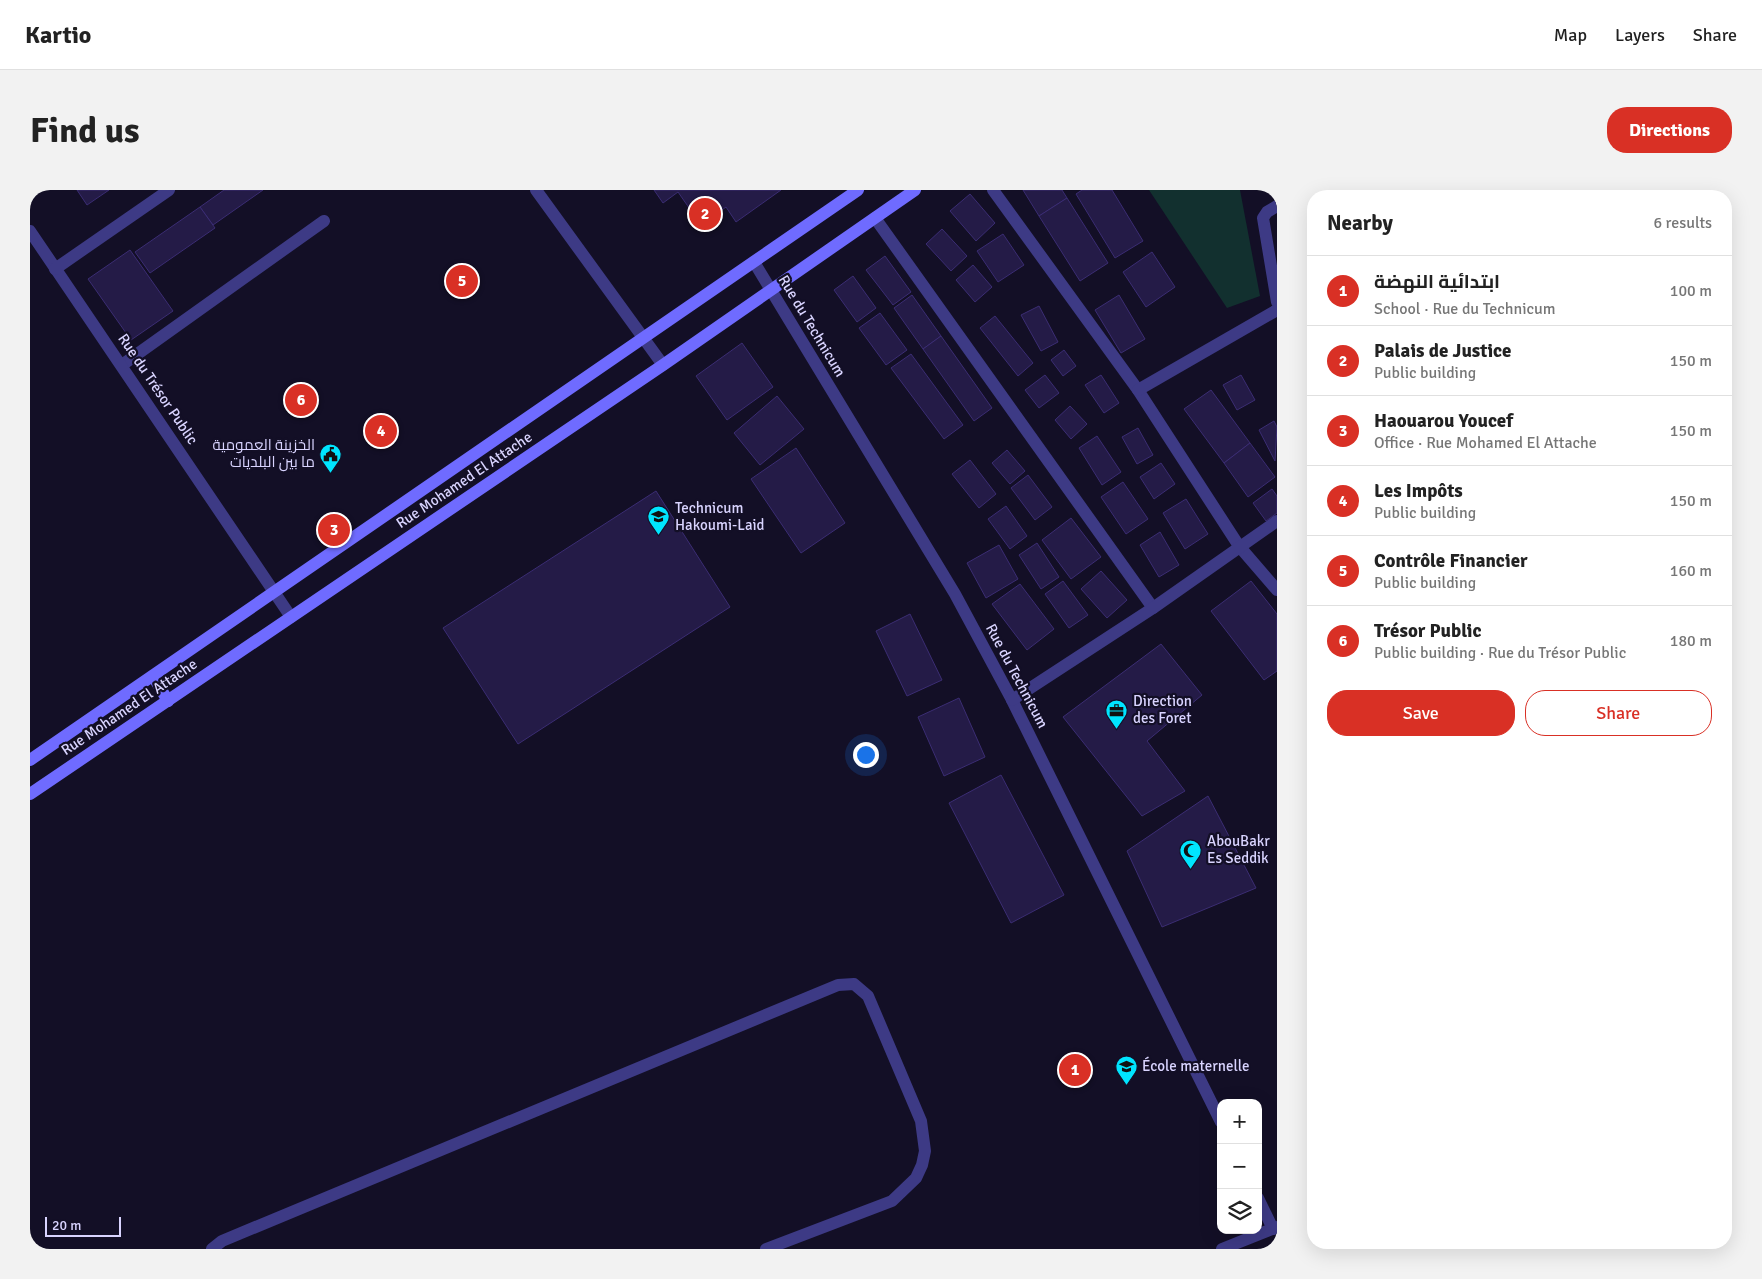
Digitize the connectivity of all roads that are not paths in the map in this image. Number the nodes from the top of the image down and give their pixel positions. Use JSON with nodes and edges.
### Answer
{"nodes":[{"id":1,"x":169,"y":190,"type":"edge"},
{"id":2,"x":536,"y":190,"type":"edge"},
{"id":3,"x":858,"y":190,"type":"edge"},
{"id":4,"x":915,"y":190,"type":"edge"},
{"id":5,"x":993,"y":190,"type":"edge"},
{"id":6,"x":1277,"y":206,"type":"edge"},
{"id":7,"x":875,"y":218,"type":"junction"},
{"id":8,"x":324,"y":221,"type":"dead end"},
{"id":9,"x":30,"y":231,"type":"edge"},
{"id":10,"x":754,"y":262,"type":"junction"},
{"id":11,"x":54,"y":269,"type":"junction"},
{"id":12,"x":772,"y":289,"type":"junction"},
{"id":13,"x":1277,"y":302,"type":"edge"},
{"id":14,"x":1277,"y":310,"type":"edge"},
{"id":15,"x":644,"y":338,"type":"junction"},
{"id":16,"x":122,"y":365,"type":"junction"},
{"id":17,"x":663,"y":365,"type":"junction"},
{"id":18,"x":1138,"y":390,"type":"junction"},
{"id":19,"x":1277,"y":521,"type":"edge"},
{"id":20,"x":1239,"y":546,"type":"junction"},
{"id":21,"x":1277,"y":590,"type":"edge"},
{"id":22,"x":275,"y":593,"type":"junction"},
{"id":23,"x":1153,"y":608,"type":"junction"},
{"id":24,"x":291,"y":617,"type":"junction"},
{"id":25,"x":153,"y":676,"type":"junction"},
{"id":26,"x":1012,"y":700,"type":"junction"},
{"id":27,"x":168,"y":701,"type":"junction"},
{"id":28,"x":30,"y":760,"type":"edge"},
{"id":29,"x":30,"y":794,"type":"edge"},
{"id":30,"x":1217,"y":1114,"type":"edge"},
{"id":31,"x":1262,"y":1205,"type":"edge"},
{"id":32,"x":1275,"y":1228,"type":"edge"},
{"id":33,"x":212,"y":1249,"type":"edge"},
{"id":34,"x":766,"y":1249,"type":"edge"},
{"id":35,"x":1222,"y":1249,"type":"edge"}],
"edges":[{"from":1,"to":11,"type":"street"},
{"from":2,"to":15,"type":"street"},
{"from":3,"to":10,"type":"street","name":"Rue Mohamed El Attache"},
{"from":4,"to":7,"type":"street","name":"Rue Mohamed El Attache"},
{"from":5,"to":18,"type":"street"},
{"from":6,"to":13,"type":"street"},
{"from":7,"to":12,"type":"street","name":"Rue Mohamed El Attache"},
{"from":7,"to":23,"type":"street"},
{"from":8,"to":16,"type":"street"},
{"from":9,"to":11,"type":"street","name":"Rue du Trésor Public"},
{"from":10,"to":12,"type":"street","name":"Rue du Technicum"},
{"from":10,"to":15,"type":"street","name":"Rue Mohamed El Attache"},
{"from":11,"to":16,"type":"street","name":"Rue du Trésor Public"},
{"from":12,"to":17,"type":"street","name":"Rue Mohamed El Attache"},
{"from":12,"to":26,"type":"street","name":"Rue du Technicum"},
{"from":14,"to":18,"type":"street"},
{"from":15,"to":17,"type":"street"},
{"from":15,"to":22,"type":"street","name":"Rue Mohamed El Attache"},
{"from":16,"to":22,"type":"street","name":"Rue du Trésor Public"},
{"from":17,"to":24,"type":"street","name":"Rue Mohamed El Attache"},
{"from":18,"to":20,"type":"street"},
{"from":19,"to":20,"type":"street"},
{"from":20,"to":21,"type":"street"},
{"from":20,"to":23,"type":"street"},
{"from":22,"to":24,"type":"street","name":"Rue du Trésor Public"},
{"from":22,"to":25,"type":"street","name":"Rue Mohamed El Attache"},
{"from":23,"to":26,"type":"street"},
{"from":24,"to":27,"type":"street","name":"Rue Mohamed El Attache"},
{"from":25,"to":27,"type":"street"},
{"from":25,"to":28,"type":"street","name":"Rue Mohamed El Attache"},
{"from":26,"to":30,"type":"street","name":"Rue du Technicum"},
{"from":27,"to":29,"type":"street","name":"Rue Mohamed El Attache"},
{"from":31,"to":32,"type":"street"},
{"from":32,"to":35,"type":"street"},
{"from":33,"to":34,"type":"street"}]}
